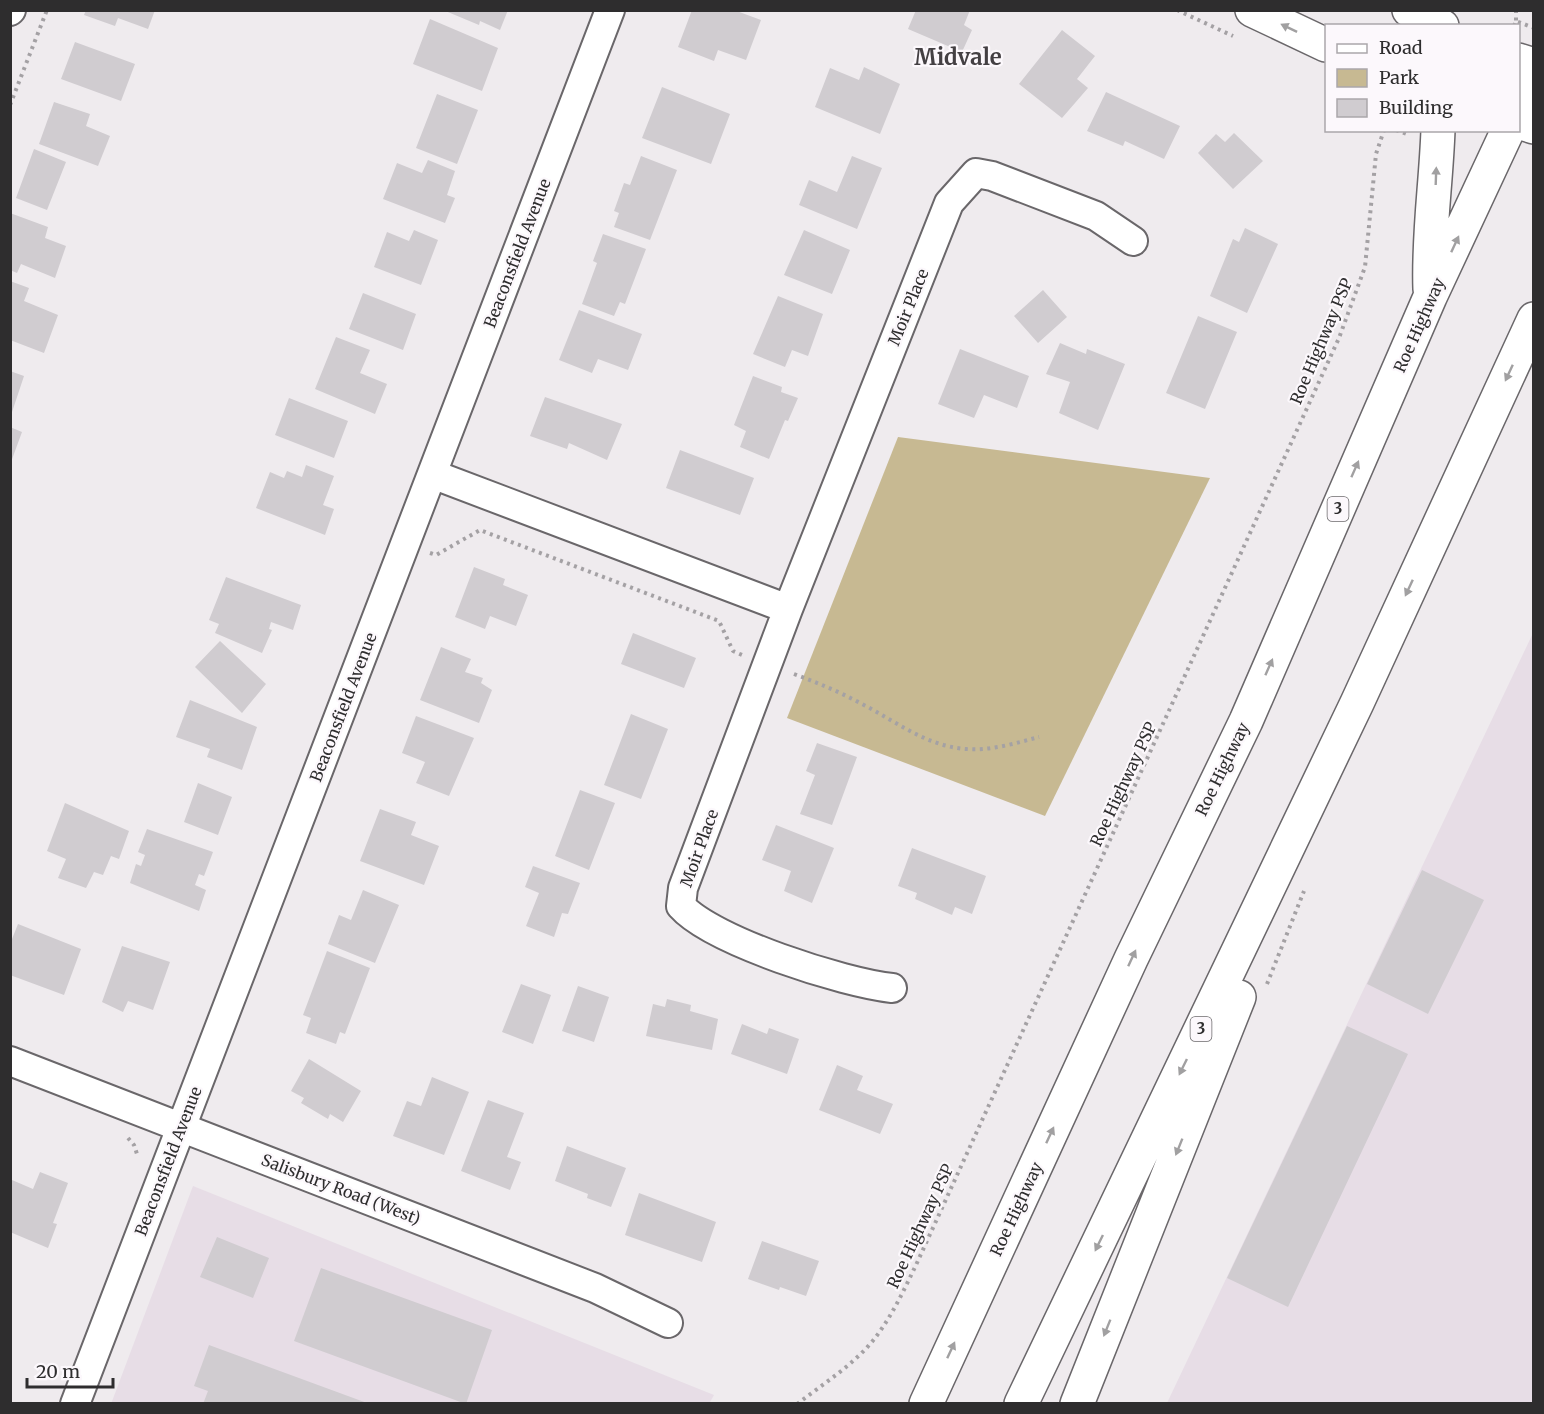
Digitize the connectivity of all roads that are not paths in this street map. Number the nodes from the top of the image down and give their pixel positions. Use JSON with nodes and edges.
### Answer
{"nodes":[{"id":1,"x":610,"y":10,"type":"edge"},
{"id":2,"x":1252,"y":10,"type":"edge"},
{"id":3,"x":1409,"y":10,"type":"edge"},
{"id":4,"x":1438,"y":24,"type":"edge"},
{"id":5,"x":1325,"y":45,"type":"edge"},
{"id":6,"x":1533,"y":77,"type":"edge"},
{"id":7,"x":1520,"y":105,"type":"edge"},
{"id":8,"x":1437,"y":132,"type":"edge"},
{"id":9,"x":1507,"y":132,"type":"edge"},
{"id":10,"x":1133,"y":241,"type":"dead end"},
{"id":11,"x":1430,"y":297,"type":"junction"},
{"id":12,"x":1533,"y":319,"type":"edge"},
{"id":13,"x":432,"y":474,"type":"junction"},
{"id":14,"x":788,"y":609,"type":"junction"},
{"id":15,"x":1357,"y":703,"type":"junction"},
{"id":16,"x":892,"y":988,"type":"dead end"},
{"id":17,"x":10,"y":1061,"type":"edge"},
{"id":18,"x":181,"y":1127,"type":"junction"},
{"id":19,"x":668,"y":1323,"type":"dead end"},
{"id":20,"x":75,"y":1404,"type":"edge"},
{"id":21,"x":926,"y":1404,"type":"edge"},
{"id":22,"x":1021,"y":1404,"type":"edge"},
{"id":23,"x":1077,"y":1404,"type":"edge"}],
"edges":[{"from":1,"to":13,"type":"street","name":"Beaconsfield Avenue"},
{"from":5,"to":2,"type":"main road","one_way":true},
{"from":3,"to":4,"type":"main road"},
{"from":6,"to":7,"type":"main road"},
{"from":11,"to":8,"type":"main road","one_way":true},
{"from":11,"to":9,"type":"main road","name":"Roe Highway","number":"3","one_way":true},
{"from":10,"to":14,"type":"street","name":"Moir Place"},
{"from":21,"to":11,"type":"main road","name":"Roe Highway","number":"3","one_way":true},
{"from":12,"to":15,"type":"main road","number":"3","one_way":true},
{"from":13,"to":14,"type":"street"},
{"from":13,"to":18,"type":"street","name":"Beaconsfield Avenue"},
{"from":14,"to":16,"type":"street","name":"Moir Place"},
{"from":15,"to":22,"type":"main road","number":"3","one_way":true},
{"from":15,"to":23,"type":"main road","one_way":true},
{"from":17,"to":18,"type":"street","name":"Salisbury Road (West)"},
{"from":18,"to":19,"type":"street","name":"Salisbury Road (West)"},
{"from":18,"to":20,"type":"street","name":"Beaconsfield Avenue"}]}
